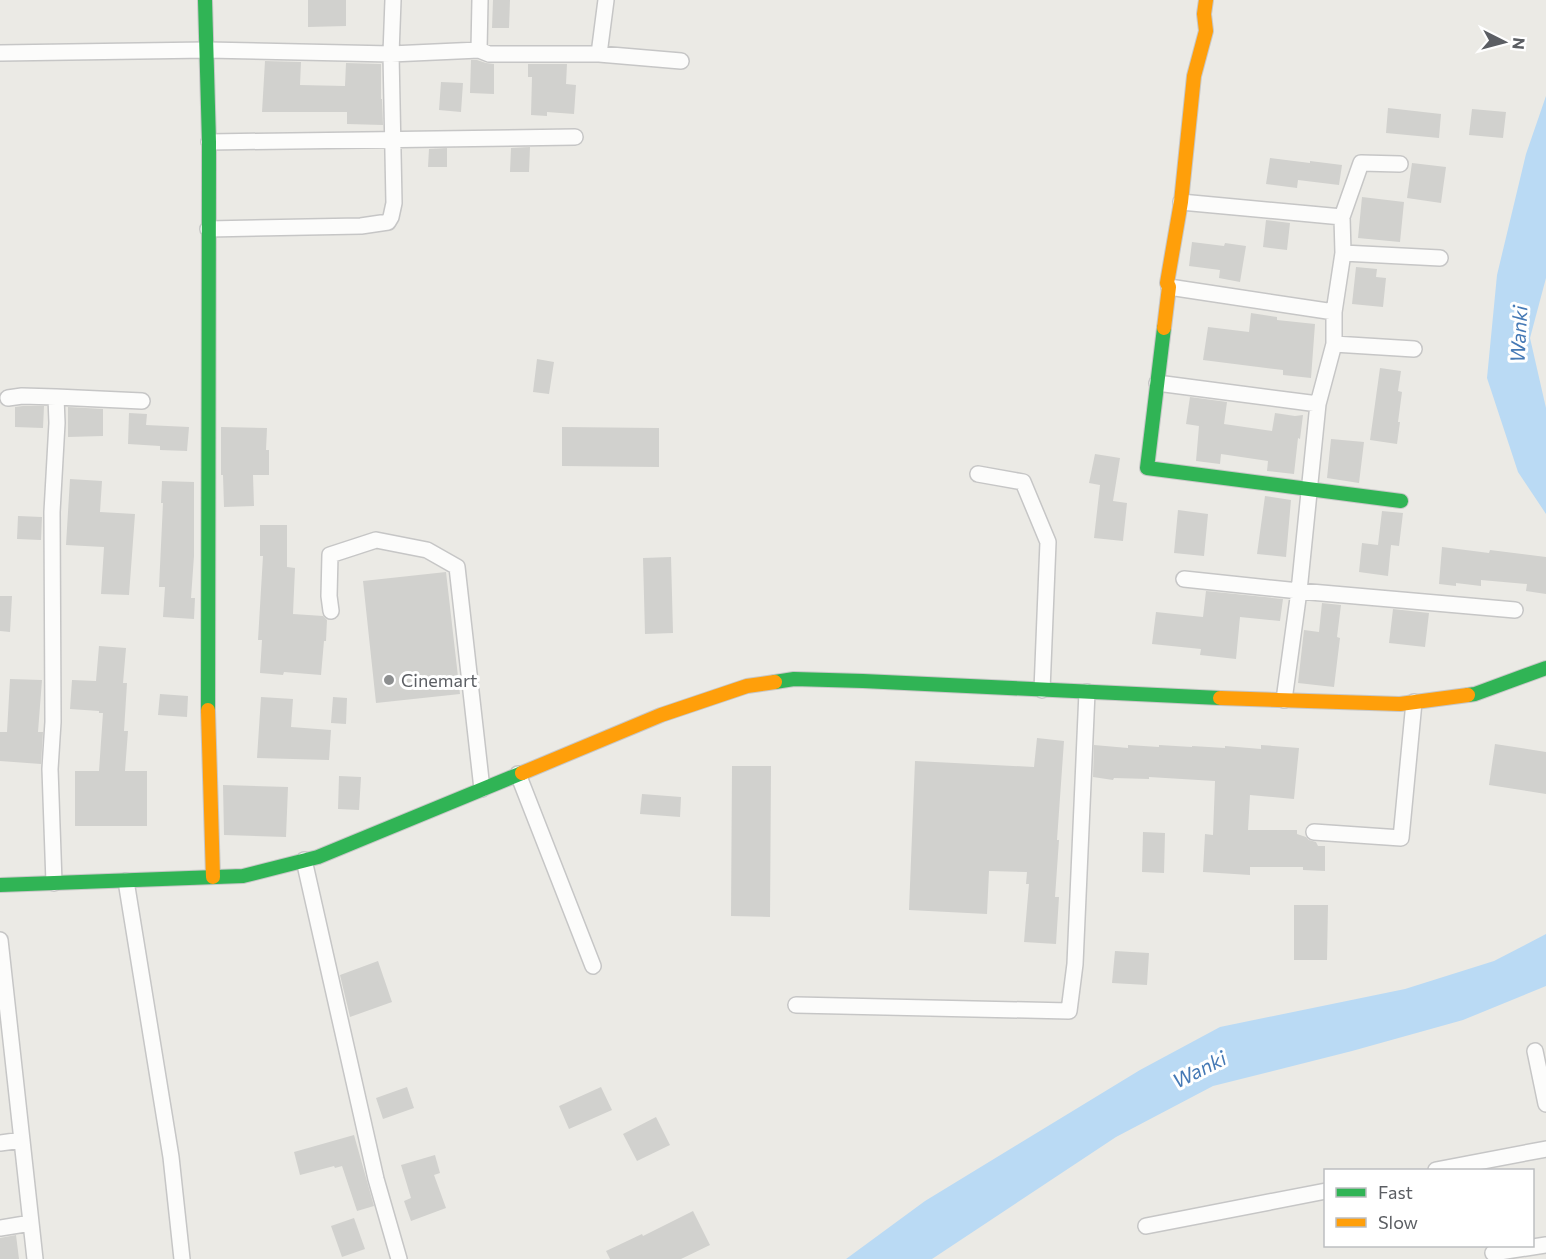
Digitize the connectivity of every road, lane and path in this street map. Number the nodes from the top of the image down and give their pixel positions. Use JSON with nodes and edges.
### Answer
{"nodes":[{"id":1,"x":205,"y":0,"type":"edge"},
{"id":2,"x":393,"y":0,"type":"edge"},
{"id":3,"x":480,"y":0,"type":"edge"},
{"id":4,"x":606,"y":0,"type":"edge"},
{"id":5,"x":1206,"y":0,"type":"edge"},
{"id":6,"x":207,"y":50,"type":"junction"},
{"id":7,"x":479,"y":50,"type":"junction"},
{"id":8,"x":0,"y":53,"type":"edge"},
{"id":9,"x":392,"y":54,"type":"junction"},
{"id":10,"x":599,"y":54,"type":"junction"},
{"id":11,"x":681,"y":61,"type":"dead end"},
{"id":12,"x":575,"y":137,"type":"dead end"},
{"id":13,"x":393,"y":140,"type":"junction"},
{"id":14,"x":209,"y":142,"type":"junction"},
{"id":15,"x":1401,"y":164,"type":"dead end"},
{"id":16,"x":1181,"y":202,"type":"junction"},
{"id":17,"x":1342,"y":217,"type":"junction"},
{"id":18,"x":208,"y":229,"type":"junction"},
{"id":19,"x":1343,"y":253,"type":"junction"},
{"id":20,"x":1440,"y":258,"type":"dead end"},
{"id":21,"x":1169,"y":287,"type":"junction"},
{"id":22,"x":1334,"y":312,"type":"junction"},
{"id":23,"x":1334,"y":344,"type":"junction"},
{"id":24,"x":1414,"y":349,"type":"dead end"},
{"id":25,"x":1157,"y":383,"type":"junction"},
{"id":26,"x":56,"y":397,"type":"junction"},
{"id":27,"x":8,"y":398,"type":"dead end"},
{"id":28,"x":142,"y":401,"type":"dead end"},
{"id":29,"x":1318,"y":404,"type":"junction"},
{"id":30,"x":978,"y":474,"type":"dead end"},
{"id":31,"x":1310,"y":491,"type":"junction"},
{"id":32,"x":1401,"y":501,"type":"dead end"},
{"id":33,"x":1184,"y":579,"type":"dead end"},
{"id":34,"x":1299,"y":591,"type":"junction"},
{"id":35,"x":1515,"y":610,"type":"dead end"},
{"id":36,"x":331,"y":611,"type":"dead end"},
{"id":37,"x":1544,"y":671,"type":"edge"},
{"id":38,"x":1042,"y":690,"type":"junction"},
{"id":39,"x":1087,"y":692,"type":"junction"},
{"id":40,"x":1284,"y":700,"type":"junction"},
{"id":41,"x":1414,"y":702,"type":"junction"},
{"id":42,"x":518,"y":774,"type":"junction"},
{"id":43,"x":482,"y":789,"type":"junction"},
{"id":44,"x":1314,"y":832,"type":"dead end"},
{"id":45,"x":304,"y":860,"type":"junction"},
{"id":46,"x":213,"y":878,"type":"junction"},
{"id":47,"x":126,"y":881,"type":"junction"},
{"id":48,"x":54,"y":883,"type":"junction"},
{"id":49,"x":0,"y":885,"type":"edge"},
{"id":50,"x":0,"y":940,"type":"edge"},
{"id":51,"x":593,"y":966,"type":"dead end"},
{"id":52,"x":796,"y":1005,"type":"dead end"},
{"id":53,"x":1535,"y":1051,"type":"dead end"},
{"id":54,"x":7,"y":1064,"type":"edge"},
{"id":55,"x":1546,"y":1104,"type":"edge"},
{"id":56,"x":22,"y":1140,"type":"junction"},
{"id":57,"x":0,"y":1143,"type":"edge"},
{"id":58,"x":1546,"y":1149,"type":"edge"},
{"id":59,"x":1441,"y":1169,"type":"edge"},
{"id":60,"x":1324,"y":1191,"type":"edge"},
{"id":61,"x":31,"y":1223,"type":"junction"},
{"id":62,"x":1146,"y":1226,"type":"dead end"},
{"id":63,"x":0,"y":1228,"type":"edge"},
{"id":64,"x":1532,"y":1247,"type":"edge"},
{"id":65,"x":1492,"y":1253,"type":"dead end"},
{"id":66,"x":397,"y":1258,"type":"edge"},
{"id":67,"x":35,"y":1259,"type":"edge"},
{"id":68,"x":182,"y":1259,"type":"edge"}],
"edges":[{"from":1,"to":6,"type":"street"},
{"from":2,"to":9,"type":"street"},
{"from":3,"to":7,"type":"street"},
{"from":4,"to":10,"type":"street"},
{"from":5,"to":16,"type":"street"},
{"from":6,"to":8,"type":"street"},
{"from":6,"to":9,"type":"street"},
{"from":6,"to":14,"type":"street"},
{"from":7,"to":9,"type":"street"},
{"from":7,"to":10,"type":"street"},
{"from":9,"to":13,"type":"street"},
{"from":10,"to":11,"type":"street"},
{"from":12,"to":13,"type":"street"},
{"from":13,"to":14,"type":"street"},
{"from":13,"to":18,"type":"street"},
{"from":14,"to":18,"type":"street"},
{"from":15,"to":17,"type":"street"},
{"from":16,"to":17,"type":"street"},
{"from":16,"to":21,"type":"street"},
{"from":17,"to":19,"type":"street"},
{"from":18,"to":46,"type":"street"},
{"from":19,"to":20,"type":"street"},
{"from":19,"to":22,"type":"street"},
{"from":21,"to":22,"type":"street"},
{"from":21,"to":25,"type":"street"},
{"from":22,"to":23,"type":"street"},
{"from":23,"to":24,"type":"street"},
{"from":23,"to":29,"type":"street"},
{"from":25,"to":29,"type":"street"},
{"from":25,"to":31,"type":"street"},
{"from":26,"to":27,"type":"street"},
{"from":26,"to":28,"type":"street"},
{"from":26,"to":48,"type":"street"},
{"from":29,"to":31,"type":"street"},
{"from":30,"to":38,"type":"street"},
{"from":31,"to":32,"type":"street"},
{"from":31,"to":34,"type":"street"},
{"from":33,"to":34,"type":"street"},
{"from":34,"to":35,"type":"street"},
{"from":34,"to":40,"type":"street"},
{"from":36,"to":43,"type":"street"},
{"from":37,"to":41,"type":"street"},
{"from":38,"to":39,"type":"street"},
{"from":38,"to":42,"type":"street"},
{"from":39,"to":40,"type":"street"},
{"from":39,"to":52,"type":"street"},
{"from":40,"to":41,"type":"street"},
{"from":41,"to":44,"type":"street"},
{"from":42,"to":43,"type":"street"},
{"from":42,"to":51,"type":"street"},
{"from":43,"to":45,"type":"street"},
{"from":45,"to":46,"type":"street"},
{"from":45,"to":66,"type":"street"},
{"from":46,"to":47,"type":"street"},
{"from":47,"to":48,"type":"street"},
{"from":47,"to":68,"type":"street"},
{"from":48,"to":49,"type":"street"},
{"from":50,"to":54,"type":"street"},
{"from":53,"to":55,"type":"street"},
{"from":54,"to":56,"type":"street"},
{"from":56,"to":57,"type":"street"},
{"from":56,"to":61,"type":"street"},
{"from":58,"to":59,"type":"street"},
{"from":60,"to":62,"type":"street"},
{"from":61,"to":63,"type":"street"},
{"from":61,"to":67,"type":"street"},
{"from":64,"to":65,"type":"street"}]}
